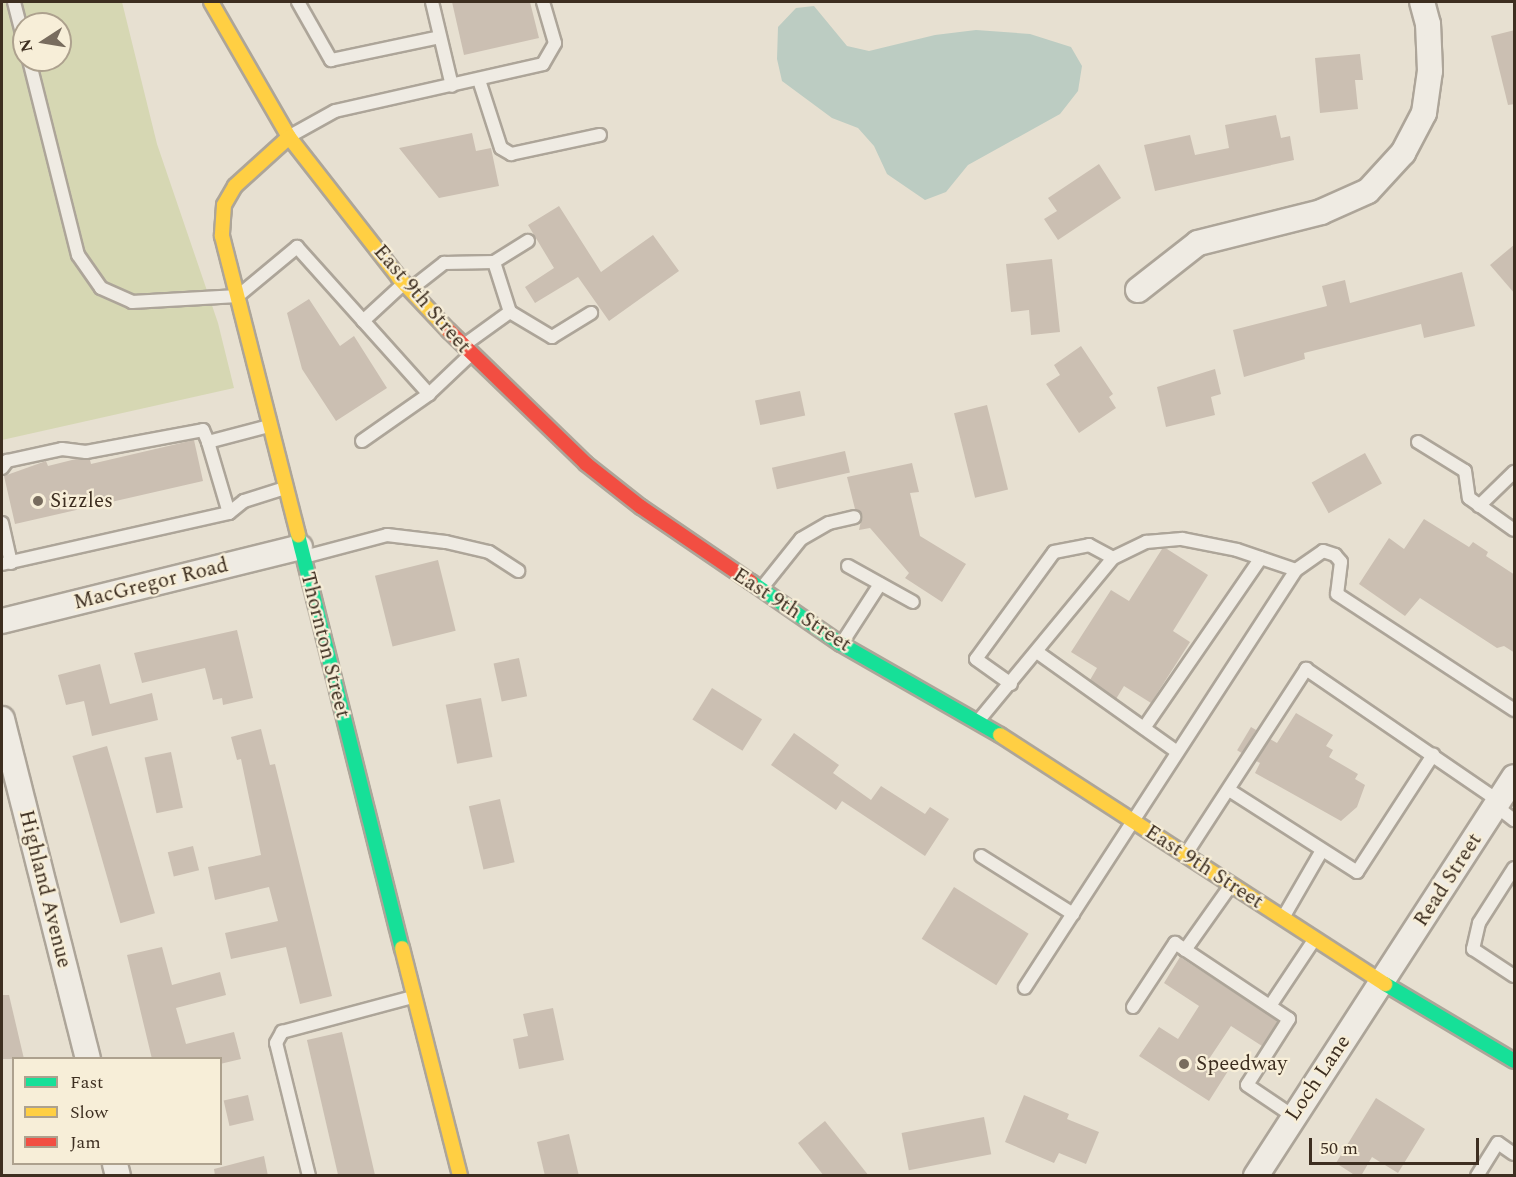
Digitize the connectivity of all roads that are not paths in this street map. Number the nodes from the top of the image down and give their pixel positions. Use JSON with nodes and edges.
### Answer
{"nodes":[{"id":1,"x":211,"y":2,"type":"edge"},
{"id":2,"x":298,"y":2,"type":"edge"},
{"id":3,"x":432,"y":2,"type":"edge"},
{"id":4,"x":543,"y":2,"type":"edge"},
{"id":5,"x":1422,"y":2,"type":"edge"},
{"id":6,"x":440,"y":37,"type":"junction"},
{"id":7,"x":32,"y":72,"type":"edge"},
{"id":8,"x":479,"y":80,"type":"junction"},
{"id":9,"x":452,"y":86,"type":"junction"},
{"id":10,"x":600,"y":135,"type":"dead end"},
{"id":11,"x":289,"y":137,"type":"junction"},
{"id":12,"x":528,"y":241,"type":"dead end"},
{"id":13,"x":494,"y":262,"type":"junction"},
{"id":14,"x":407,"y":286,"type":"junction"},
{"id":15,"x":1138,"y":290,"type":"dead end"},
{"id":16,"x":238,"y":296,"type":"junction"},
{"id":17,"x":510,"y":312,"type":"junction"},
{"id":18,"x":591,"y":313,"type":"dead end"},
{"id":19,"x":363,"y":321,"type":"junction"},
{"id":20,"x":467,"y":350,"type":"junction"},
{"id":21,"x":429,"y":394,"type":"junction"},
{"id":22,"x":270,"y":426,"type":"junction"},
{"id":23,"x":362,"y":441,"type":"dead end"},
{"id":24,"x":1418,"y":441,"type":"dead end"},
{"id":25,"x":208,"y":442,"type":"junction"},
{"id":26,"x":2,"y":468,"type":"edge"},
{"id":27,"x":1515,"y":472,"type":"edge"},
{"id":28,"x":285,"y":488,"type":"junction"},
{"id":29,"x":1479,"y":506,"type":"junction"},
{"id":30,"x":229,"y":513,"type":"junction"},
{"id":31,"x":854,"y":517,"type":"dead end"},
{"id":32,"x":2,"y":523,"type":"edge"},
{"id":33,"x":1515,"y":530,"type":"edge"},
{"id":34,"x":302,"y":552,"type":"junction"},
{"id":35,"x":1113,"y":558,"type":"junction"},
{"id":36,"x":1261,"y":558,"type":"junction"},
{"id":37,"x":6,"y":563,"type":"edge"},
{"id":38,"x":848,"y":567,"type":"dead end"},
{"id":39,"x":1296,"y":570,"type":"junction"},
{"id":40,"x":518,"y":571,"type":"dead end"},
{"id":41,"x":880,"y":584,"type":"junction"},
{"id":42,"x":760,"y":590,"type":"junction"},
{"id":43,"x":912,"y":602,"type":"dead end"},
{"id":44,"x":2,"y":621,"type":"edge"},
{"id":45,"x":842,"y":644,"type":"junction"},
{"id":46,"x":1037,"y":652,"type":"junction"},
{"id":47,"x":1011,"y":684,"type":"junction"},
{"id":48,"x":1515,"y":710,"type":"edge"},
{"id":49,"x":2,"y":719,"type":"edge"},
{"id":50,"x":979,"y":721,"type":"junction"},
{"id":51,"x":1144,"y":728,"type":"junction"},
{"id":52,"x":1177,"y":752,"type":"junction"},
{"id":53,"x":1433,"y":755,"type":"junction"},
{"id":54,"x":1515,"y":777,"type":"edge"},
{"id":55,"x":1229,"y":790,"type":"junction"},
{"id":56,"x":1503,"y":809,"type":"edge"},
{"id":57,"x":1133,"y":821,"type":"junction"},
{"id":58,"x":1321,"y":852,"type":"junction"},
{"id":59,"x":1186,"y":855,"type":"junction"},
{"id":60,"x":981,"y":856,"type":"dead end"},
{"id":61,"x":1515,"y":868,"type":"edge"},
{"id":62,"x":1231,"y":885,"type":"junction"},
{"id":63,"x":1073,"y":914,"type":"junction"},
{"id":64,"x":1283,"y":918,"type":"junction"},
{"id":65,"x":1315,"y":939,"type":"junction"},
{"id":66,"x":1185,"y":950,"type":"junction"},
{"id":67,"x":1515,"y":976,"type":"edge"},
{"id":68,"x":1382,"y":982,"type":"junction"},
{"id":69,"x":1025,"y":988,"type":"dead end"},
{"id":70,"x":415,"y":996,"type":"junction"},
{"id":71,"x":1270,"y":1006,"type":"junction"},
{"id":72,"x":1133,"y":1007,"type":"dead end"},
{"id":73,"x":87,"y":1057,"type":"edge"},
{"id":74,"x":1515,"y":1061,"type":"edge"},
{"id":75,"x":1293,"y":1116,"type":"junction"},
{"id":76,"x":1513,"y":1150,"type":"edge"},
{"id":77,"x":309,"y":1176,"type":"edge"},
{"id":78,"x":460,"y":1176,"type":"edge"},
{"id":79,"x":1257,"y":1176,"type":"edge"},
{"id":80,"x":1477,"y":1176,"type":"edge"}],
"edges":[{"from":1,"to":11,"type":"main road","name":"East 9th Street"},
{"from":2,"to":6,"type":"lane"},
{"from":3,"to":6,"type":"lane"},
{"from":4,"to":8,"type":"lane"},
{"from":5,"to":15,"type":"street"},
{"from":6,"to":9,"type":"lane"},
{"from":7,"to":16,"type":"lane"},
{"from":8,"to":9,"type":"lane"},
{"from":8,"to":10,"type":"lane"},
{"from":9,"to":11,"type":"lane"},
{"from":11,"to":14,"type":"main road","name":"East 9th Street"},
{"from":11,"to":16,"type":"main road","name":"Thornton Street"},
{"from":12,"to":13,"type":"lane"},
{"from":13,"to":14,"type":"lane"},
{"from":13,"to":17,"type":"lane"},
{"from":14,"to":19,"type":"lane"},
{"from":14,"to":20,"type":"main road","name":"East 9th Street"},
{"from":16,"to":19,"type":"lane"},
{"from":16,"to":22,"type":"main road","name":"Thornton Street"},
{"from":17,"to":18,"type":"lane"},
{"from":17,"to":20,"type":"lane"},
{"from":19,"to":21,"type":"lane"},
{"from":20,"to":21,"type":"lane"},
{"from":20,"to":42,"type":"main road","name":"East 9th Street"},
{"from":21,"to":23,"type":"lane"},
{"from":22,"to":25,"type":"lane"},
{"from":22,"to":28,"type":"main road","name":"Thornton Street"},
{"from":24,"to":29,"type":"lane"},
{"from":25,"to":26,"type":"lane"},
{"from":25,"to":30,"type":"lane"},
{"from":27,"to":29,"type":"lane"},
{"from":28,"to":30,"type":"lane"},
{"from":28,"to":34,"type":"main road","name":"Thornton Street"},
{"from":29,"to":33,"type":"lane"},
{"from":30,"to":37,"type":"lane"},
{"from":31,"to":42,"type":"lane"},
{"from":32,"to":37,"type":"lane"},
{"from":34,"to":40,"type":"lane"},
{"from":34,"to":44,"type":"street","name":"MacGregor Road"},
{"from":34,"to":70,"type":"main road","name":"Thornton Street"},
{"from":35,"to":36,"type":"lane"},
{"from":35,"to":46,"type":"lane"},
{"from":35,"to":47,"type":"lane"},
{"from":36,"to":39,"type":"lane"},
{"from":36,"to":51,"type":"lane"},
{"from":38,"to":41,"type":"lane"},
{"from":39,"to":48,"type":"lane"},
{"from":39,"to":52,"type":"lane"},
{"from":41,"to":43,"type":"lane"},
{"from":41,"to":45,"type":"lane"},
{"from":42,"to":45,"type":"main road","name":"East 9th Street"},
{"from":45,"to":50,"type":"main road","name":"East 9th Street"},
{"from":46,"to":47,"type":"lane"},
{"from":46,"to":51,"type":"lane"},
{"from":47,"to":50,"type":"lane"},
{"from":49,"to":73,"type":"street","name":"Highland Avenue"},
{"from":50,"to":57,"type":"main road","name":"East 9th Street"},
{"from":51,"to":52,"type":"lane"},
{"from":52,"to":57,"type":"lane"},
{"from":53,"to":55,"type":"lane"},
{"from":53,"to":56,"type":"lane"},
{"from":53,"to":58,"type":"lane"},
{"from":54,"to":56,"type":"street","name":"Read Street"},
{"from":55,"to":58,"type":"lane"},
{"from":55,"to":59,"type":"lane"},
{"from":56,"to":68,"type":"street","name":"Read Street"},
{"from":57,"to":59,"type":"main road","name":"East 9th Street"},
{"from":57,"to":63,"type":"lane"},
{"from":58,"to":64,"type":"lane"},
{"from":59,"to":62,"type":"main road","name":"East 9th Street"},
{"from":60,"to":63,"type":"lane"},
{"from":61,"to":67,"type":"lane"},
{"from":62,"to":64,"type":"main road","name":"East 9th Street"},
{"from":62,"to":66,"type":"lane"},
{"from":63,"to":69,"type":"lane"},
{"from":64,"to":65,"type":"main road","name":"East 9th Street"},
{"from":65,"to":68,"type":"main road","name":"East 9th Street"},
{"from":65,"to":71,"type":"lane"},
{"from":66,"to":71,"type":"lane"},
{"from":66,"to":72,"type":"lane"},
{"from":68,"to":74,"type":"main road","name":"East 9th Street"},
{"from":68,"to":75,"type":"street","name":"Loch Lane"},
{"from":70,"to":77,"type":"lane"},
{"from":70,"to":78,"type":"main road","name":"Thornton Street"},
{"from":71,"to":75,"type":"lane"},
{"from":75,"to":79,"type":"street","name":"Loch Lane"},
{"from":76,"to":80,"type":"lane"}]}
